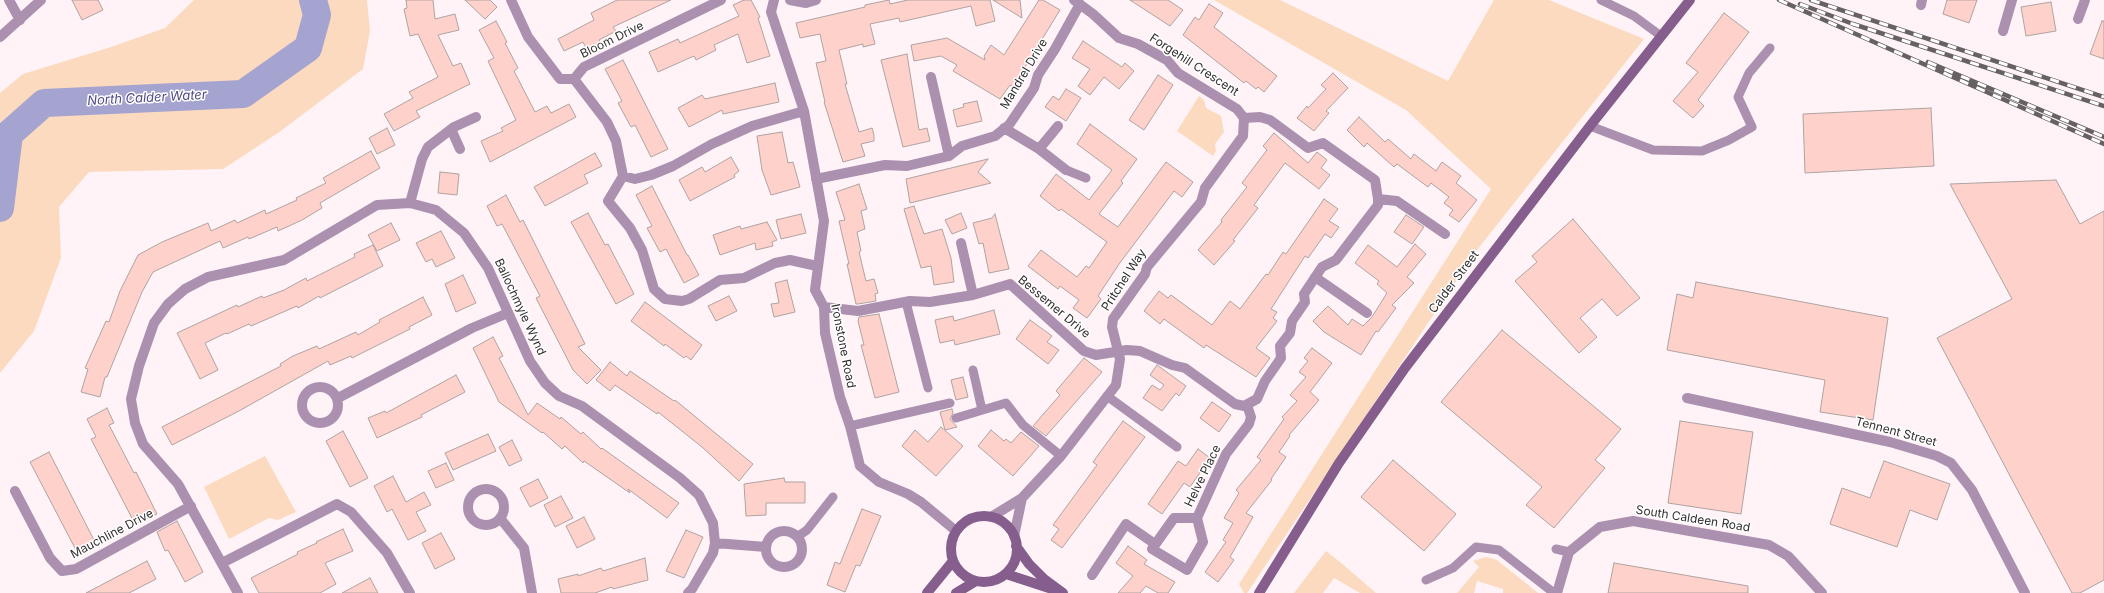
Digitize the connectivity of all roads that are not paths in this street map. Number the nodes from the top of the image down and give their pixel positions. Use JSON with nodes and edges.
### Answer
{"nodes":[{"id":1,"x":10,"y":0,"type":"edge"},
{"id":2,"x":41,"y":0,"type":"edge"},
{"id":3,"x":511,"y":0,"type":"edge"},
{"id":4,"x":721,"y":0,"type":"edge"},
{"id":5,"x":774,"y":0,"type":"edge"},
{"id":6,"x":790,"y":0,"type":"edge"},
{"id":7,"x":816,"y":0,"type":"edge"},
{"id":8,"x":1601,"y":0,"type":"edge"},
{"id":9,"x":1690,"y":0,"type":"edge"},
{"id":10,"x":2012,"y":0,"type":"edge"},
{"id":11,"x":2085,"y":0,"type":"edge"},
{"id":12,"x":1077,"y":2,"type":"edge"},
{"id":13,"x":2078,"y":19,"type":"dead end"},
{"id":14,"x":20,"y":20,"type":"junction"},
{"id":15,"x":2003,"y":31,"type":"dead end"},
{"id":16,"x":1661,"y":36,"type":"junction"},
{"id":17,"x":0,"y":37,"type":"edge"},
{"id":18,"x":1770,"y":48,"type":"dead end"},
{"id":19,"x":931,"y":77,"type":"dead end"},
{"id":20,"x":574,"y":79,"type":"junction"},
{"id":21,"x":804,"y":111,"type":"junction"},
{"id":22,"x":476,"y":117,"type":"dead end"},
{"id":23,"x":1244,"y":118,"type":"junction"},
{"id":24,"x":1058,"y":126,"type":"dead end"},
{"id":25,"x":1590,"y":126,"type":"junction"},
{"id":26,"x":1004,"y":128,"type":"junction"},
{"id":27,"x":451,"y":129,"type":"junction"},
{"id":28,"x":1038,"y":148,"type":"junction"},
{"id":29,"x":460,"y":149,"type":"dead end"},
{"id":30,"x":949,"y":156,"type":"junction"},
{"id":31,"x":1066,"y":170,"type":"joint"},
{"id":32,"x":622,"y":176,"type":"junction"},
{"id":33,"x":1086,"y":178,"type":"dead end"},
{"id":34,"x":816,"y":179,"type":"junction"},
{"id":35,"x":1378,"y":199,"type":"junction"},
{"id":36,"x":410,"y":203,"type":"junction"},
{"id":37,"x":1445,"y":234,"type":"dead end"},
{"id":38,"x":961,"y":242,"type":"dead end"},
{"id":39,"x":817,"y":266,"type":"junction"},
{"id":40,"x":1315,"y":278,"type":"junction"},
{"id":41,"x":973,"y":295,"type":"junction"},
{"id":42,"x":906,"y":302,"type":"junction"},
{"id":43,"x":824,"y":307,"type":"junction"},
{"id":44,"x":508,"y":313,"type":"junction"},
{"id":45,"x":1367,"y":313,"type":"dead end"},
{"id":46,"x":1118,"y":352,"type":"junction"},
{"id":47,"x":973,"y":370,"type":"dead end"},
{"id":48,"x":928,"y":388,"type":"dead end"},
{"id":49,"x":1107,"y":396,"type":"junction"},
{"id":50,"x":338,"y":398,"type":"dead end"},
{"id":51,"x":1686,"y":398,"type":"dead end"},
{"id":52,"x":950,"y":403,"type":"dead end"},
{"id":53,"x":1247,"y":405,"type":"junction"},
{"id":54,"x":982,"y":410,"type":"junction"},
{"id":55,"x":956,"y":418,"type":"dead end"},
{"id":56,"x":850,"y":426,"type":"junction"},
{"id":57,"x":1177,"y":447,"type":"dead end"},
{"id":58,"x":1061,"y":456,"type":"junction"},
{"id":59,"x":15,"y":491,"type":"dead end"},
{"id":60,"x":833,"y":497,"type":"dead end"},
{"id":61,"x":1022,"y":498,"type":"junction"},
{"id":62,"x":191,"y":506,"type":"junction"},
{"id":63,"x":991,"y":517,"type":"junction"},
{"id":64,"x":500,"y":518,"type":"dead end"},
{"id":65,"x":1197,"y":518,"type":"junction"},
{"id":66,"x":956,"y":531,"type":"junction"},
{"id":67,"x":796,"y":537,"type":"junction"},
{"id":68,"x":1015,"y":541,"type":"junction"},
{"id":69,"x":715,"y":543,"type":"junction"},
{"id":70,"x":1155,"y":544,"type":"junction"},
{"id":71,"x":766,"y":547,"type":"junction"},
{"id":72,"x":1556,"y":549,"type":"dead end"},
{"id":73,"x":1569,"y":552,"type":"junction"},
{"id":74,"x":953,"y":561,"type":"junction"},
{"id":75,"x":222,"y":563,"type":"junction"},
{"id":76,"x":1006,"y":574,"type":"junction"},
{"id":77,"x":1092,"y":575,"type":"dead end"},
{"id":78,"x":1426,"y":580,"type":"dead end"},
{"id":79,"x":976,"y":581,"type":"junction"},
{"id":80,"x":238,"y":593,"type":"edge"},
{"id":81,"x":410,"y":593,"type":"edge"},
{"id":82,"x":532,"y":593,"type":"edge"},
{"id":83,"x":688,"y":593,"type":"edge"},
{"id":84,"x":927,"y":593,"type":"edge"},
{"id":85,"x":956,"y":593,"type":"edge"},
{"id":86,"x":1062,"y":593,"type":"edge"},
{"id":87,"x":1259,"y":593,"type":"edge"},
{"id":88,"x":1554,"y":593,"type":"edge"},
{"id":89,"x":1558,"y":593,"type":"edge"},
{"id":90,"x":1822,"y":593,"type":"edge"},
{"id":91,"x":2025,"y":593,"type":"edge"}],
"edges":[{"from":1,"to":14,"type":"street"},
{"from":2,"to":14,"type":"street"},
{"from":3,"to":20,"type":"street"},
{"from":4,"to":20,"type":"street","name":"Bloom Drive"},
{"from":5,"to":21,"type":"street","name":"Ironstone Road"},
{"from":6,"to":7,"type":"street"},
{"from":8,"to":16,"type":"lane"},
{"from":9,"to":16,"type":"main road","name":"Calder Street"},
{"from":10,"to":15,"type":"street"},
{"from":11,"to":13,"type":"street"},
{"from":12,"to":23,"type":"street","name":"Forgehill Crescent"},
{"from":12,"to":26,"type":"street","name":"Mandrel Drive"},
{"from":14,"to":17,"type":"street"},
{"from":16,"to":25,"type":"main road","name":"Calder Street"},
{"from":18,"to":25,"type":"lane"},
{"from":19,"to":30,"type":"street"},
{"from":20,"to":32,"type":"street"},
{"from":21,"to":32,"type":"street"},
{"from":21,"to":34,"type":"street","name":"Ironstone Road"},
{"from":22,"to":27,"type":"street"},
{"from":23,"to":35,"type":"street"},
{"from":23,"to":46,"type":"street","name":"Pritchel Way"},
{"from":24,"to":28,"type":"street"},
{"from":25,"to":87,"type":"main road","name":"Calder Street"},
{"from":26,"to":28,"type":"street"},
{"from":26,"to":30,"type":"street","name":"Mandrel Drive"},
{"from":27,"to":29,"type":"street"},
{"from":27,"to":36,"type":"street"},
{"from":28,"to":31,"type":"street"},
{"from":30,"to":34,"type":"street","name":"Mandrel Drive"},
{"from":31,"to":33,"type":"lane"},
{"from":32,"to":39,"type":"street"},
{"from":34,"to":39,"type":"street","name":"Ironstone Road"},
{"from":35,"to":37,"type":"street"},
{"from":35,"to":40,"type":"street"},
{"from":36,"to":44,"type":"street","name":"Ballochmyle Wynd"},
{"from":36,"to":62,"type":"street","name":"Ballochmyle Wynd"},
{"from":38,"to":41,"type":"street"},
{"from":39,"to":43,"type":"street","name":"Ironstone Road"},
{"from":40,"to":45,"type":"street"},
{"from":40,"to":53,"type":"street"},
{"from":41,"to":42,"type":"street","name":"Bessemer Drive"},
{"from":41,"to":46,"type":"street","name":"Bessemer Drive"},
{"from":42,"to":43,"type":"street","name":"Bessemer Drive"},
{"from":42,"to":48,"type":"lane"},
{"from":43,"to":56,"type":"street","name":"Ironstone Road"},
{"from":44,"to":50,"type":"street"},
{"from":44,"to":69,"type":"street","name":"Ballochmyle Wynd"},
{"from":46,"to":49,"type":"street","name":"Pritchel Way"},
{"from":46,"to":53,"type":"street"},
{"from":47,"to":54,"type":"lane"},
{"from":49,"to":57,"type":"lane"},
{"from":49,"to":58,"type":"street","name":"Pritchel Way"},
{"from":51,"to":91,"type":"street","name":"Tennent Street"},
{"from":52,"to":56,"type":"lane"},
{"from":53,"to":65,"type":"street","name":"Helve Place"},
{"from":54,"to":55,"type":"lane"},
{"from":54,"to":58,"type":"lane"},
{"from":56,"to":66,"type":"street","name":"Ironstone Road"},
{"from":58,"to":61,"type":"street","name":"Pritchel Way"},
{"from":59,"to":62,"type":"street","name":"Mauchline Drive"},
{"from":60,"to":67,"type":"lane"},
{"from":61,"to":63,"type":"street","name":"Pritchel Way"},
{"from":61,"to":68,"type":"street"},
{"from":62,"to":75,"type":"street","name":"Ballochmyle Wynd"},
{"from":63,"to":66,"type":"main road"},
{"from":63,"to":68,"type":"main road"},
{"from":64,"to":82,"type":"street"},
{"from":65,"to":70,"type":"street","name":"Helve Place"},
{"from":65,"to":70,"type":"street","name":"Helve Place"},
{"from":66,"to":74,"type":"main road"},
{"from":67,"to":71,"type":"street"},
{"from":67,"to":71,"type":"street"},
{"from":68,"to":76,"type":"main road"},
{"from":68,"to":86,"type":"main road"},
{"from":69,"to":71,"type":"street"},
{"from":69,"to":83,"type":"street","name":"Ballochmyle Wynd"},
{"from":70,"to":77,"type":"street"},
{"from":72,"to":73,"type":"lane"},
{"from":73,"to":89,"type":"street"},
{"from":73,"to":90,"type":"street","name":"South Caldeen Road"},
{"from":74,"to":79,"type":"main road"},
{"from":74,"to":84,"type":"main road"},
{"from":75,"to":80,"type":"street","name":"Ballochmyle Wynd"},
{"from":75,"to":81,"type":"street"},
{"from":76,"to":79,"type":"main road"},
{"from":76,"to":86,"type":"main road"},
{"from":78,"to":88,"type":"lane"},
{"from":79,"to":85,"type":"main road"}]}
